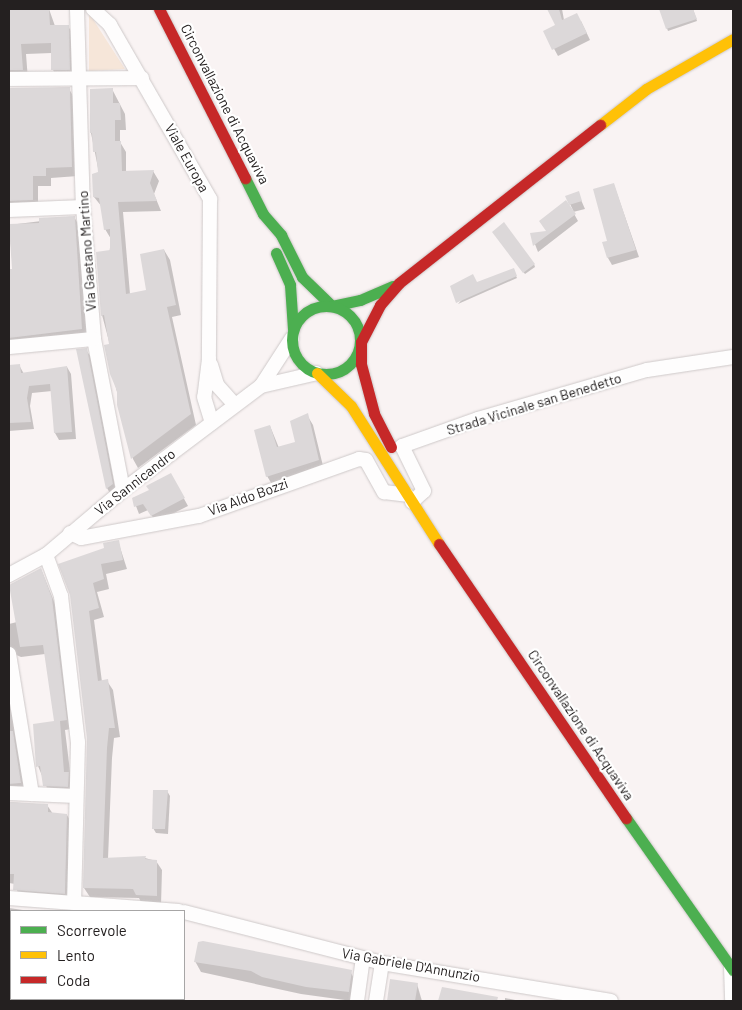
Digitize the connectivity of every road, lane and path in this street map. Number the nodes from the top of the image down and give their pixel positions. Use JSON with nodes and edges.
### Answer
{"nodes":[{"id":1,"x":77,"y":9,"type":"edge"},
{"id":2,"x":93,"y":9,"type":"edge"},
{"id":3,"x":159,"y":9,"type":"edge"},
{"id":4,"x":733,"y":39,"type":"edge"},
{"id":5,"x":142,"y":78,"type":"junction"},
{"id":6,"x":9,"y":79,"type":"edge"},
{"id":7,"x":78,"y":80,"type":"junction"},
{"id":8,"x":83,"y":207,"type":"junction"},
{"id":9,"x":9,"y":210,"type":"edge"},
{"id":10,"x":263,"y":214,"type":"junction"},
{"id":11,"x":399,"y":283,"type":"junction"},
{"id":12,"x":332,"y":306,"type":"junction"},
{"id":13,"x":293,"y":334,"type":"junction"},
{"id":14,"x":94,"y":339,"type":"junction"},
{"id":15,"x":361,"y":342,"type":"junction"},
{"id":16,"x":9,"y":347,"type":"edge"},
{"id":17,"x":733,"y":357,"type":"edge"},
{"id":18,"x":209,"y":359,"type":"junction"},
{"id":19,"x":317,"y":373,"type":"junction"},
{"id":20,"x":261,"y":386,"type":"junction"},
{"id":21,"x":235,"y":405,"type":"junction"},
{"id":22,"x":212,"y":423,"type":"junction"},
{"id":23,"x":123,"y":490,"type":"junction"},
{"id":24,"x":409,"y":498,"type":"junction"},
{"id":25,"x":70,"y":533,"type":"junction"},
{"id":26,"x":46,"y":555,"type":"junction"},
{"id":27,"x":9,"y":575,"type":"edge"},
{"id":28,"x":9,"y":654,"type":"edge"},
{"id":29,"x":9,"y":793,"type":"edge"},
{"id":30,"x":32,"y":794,"type":"junction"},
{"id":31,"x":76,"y":796,"type":"junction"},
{"id":32,"x":9,"y":898,"type":"edge"},
{"id":33,"x":74,"y":903,"type":"junction"},
{"id":34,"x":115,"y":909,"type":"edge"},
{"id":35,"x":147,"y":910,"type":"edge"},
{"id":36,"x":185,"y":912,"type":"edge"},
{"id":37,"x":363,"y":958,"type":"junction"},
{"id":38,"x":382,"y":963,"type":"junction"},
{"id":39,"x":732,"y":968,"type":"edge"},
{"id":40,"x":357,"y":1001,"type":"edge"},
{"id":41,"x":376,"y":1001,"type":"edge"},
{"id":42,"x":611,"y":1001,"type":"edge"},
{"id":43,"x":732,"y":1001,"type":"edge"}],
"edges":[{"from":1,"to":7,"type":"street","name":"Via Gaetano Martino"},
{"from":2,"to":5,"type":"street","name":"Viale Europa"},
{"from":3,"to":10,"type":"main road","name":"Circonvallazione di Acquaviva"},
{"from":4,"to":11,"type":"main road"},
{"from":5,"to":7,"type":"street"},
{"from":5,"to":18,"type":"street","name":"Viale Europa"},
{"from":6,"to":7,"type":"street"},
{"from":7,"to":8,"type":"street","name":"Via Gaetano Martino"},
{"from":8,"to":9,"type":"street"},
{"from":8,"to":14,"type":"street","name":"Via Gaetano Martino"},
{"from":10,"to":12,"type":"main road"},
{"from":10,"to":13,"type":"main road"},
{"from":11,"to":12,"type":"main road"},
{"from":11,"to":15,"type":"main road"},
{"from":12,"to":13,"type":"main road"},
{"from":12,"to":15,"type":"main road"},
{"from":13,"to":19,"type":"main road"},
{"from":13,"to":20,"type":"street"},
{"from":14,"to":16,"type":"street"},
{"from":14,"to":23,"type":"street","name":"Via Gaetano Martino"},
{"from":15,"to":19,"type":"main road"},
{"from":15,"to":24,"type":"main road"},
{"from":17,"to":24,"type":"street","name":"Strada Vicinale san Benedetto"},
{"from":18,"to":21,"type":"street","name":"Viale Europa"},
{"from":18,"to":22,"type":"street","name":"Viale Europa"},
{"from":19,"to":20,"type":"street"},
{"from":19,"to":24,"type":"main road","name":"Circonvallazione di Acquaviva"},
{"from":20,"to":21,"type":"street","name":"Via Sannicandro"},
{"from":21,"to":22,"type":"street","name":"Via Sannicandro"},
{"from":22,"to":23,"type":"street","name":"Via Sannicandro"},
{"from":23,"to":25,"type":"street","name":"Via Sannicandro"},
{"from":24,"to":25,"type":"street","name":"Via Aldo Bozzi"},
{"from":24,"to":39,"type":"main road","name":"Circonvallazione di Acquaviva"},
{"from":25,"to":26,"type":"street","name":"Via Sannicandro"},
{"from":26,"to":27,"type":"street","name":"Via Sannicandro"},
{"from":26,"to":31,"type":"street"},
{"from":28,"to":30,"type":"street"},
{"from":29,"to":30,"type":"street"},
{"from":30,"to":31,"type":"street"},
{"from":31,"to":33,"type":"street"},
{"from":32,"to":33,"type":"street"},
{"from":33,"to":34,"type":"street"},
{"from":34,"to":35,"type":"street"},
{"from":36,"to":37,"type":"street","name":"Via Gabriele D'Annunzio"},
{"from":37,"to":38,"type":"street","name":"Via Gabriele D'Annunzio"},
{"from":37,"to":40,"type":"street"},
{"from":38,"to":41,"type":"street"},
{"from":38,"to":42,"type":"street","name":"Via Gabriele D'Annunzio"},
{"from":39,"to":43,"type":"street"}]}
